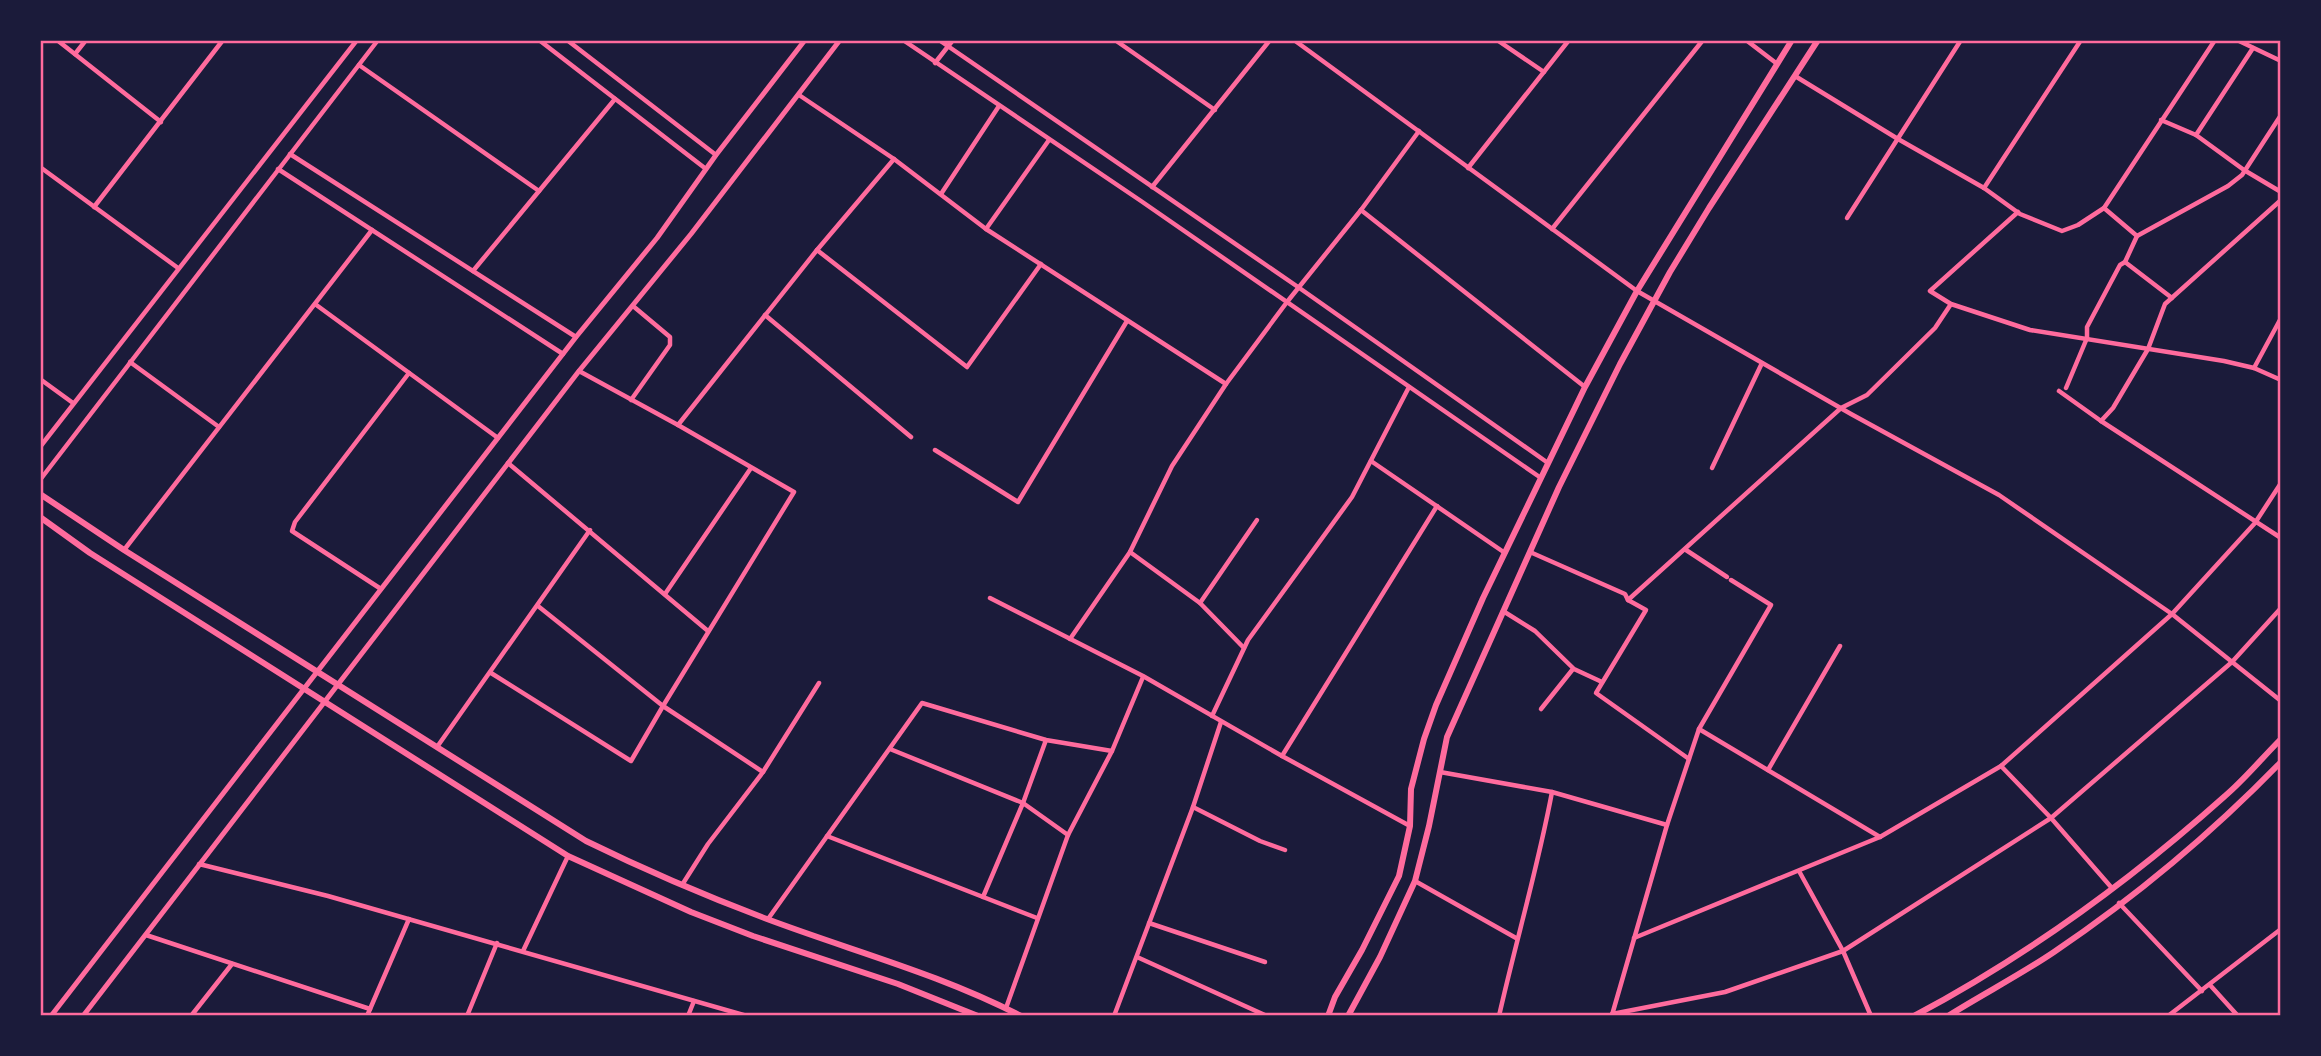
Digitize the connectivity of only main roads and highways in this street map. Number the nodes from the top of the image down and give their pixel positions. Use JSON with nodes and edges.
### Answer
{"nodes":[{"id":1,"x":1792,"y":40,"type":"edge"},
{"id":2,"x":1818,"y":40,"type":"edge"},
{"id":3,"x":40,"y":494,"type":"edge"},
{"id":4,"x":40,"y":517,"type":"edge"},
{"id":5,"x":2281,"y":738,"type":"edge"},
{"id":6,"x":2281,"y":762,"type":"edge"},
{"id":7,"x":978,"y":1016,"type":"edge"},
{"id":8,"x":1021,"y":1016,"type":"edge"},
{"id":9,"x":1328,"y":1016,"type":"edge"},
{"id":10,"x":1348,"y":1016,"type":"edge"},
{"id":11,"x":1914,"y":1016,"type":"edge"},
{"id":12,"x":1948,"y":1016,"type":"edge"}],
"edges":[{"from":1,"to":9,"type":"main road"},
{"from":2,"to":10,"type":"main road"},
{"from":3,"to":8,"type":"main road"},
{"from":4,"to":7,"type":"main road"},
{"from":5,"to":11,"type":"main road"},
{"from":6,"to":12,"type":"main road"}]}
